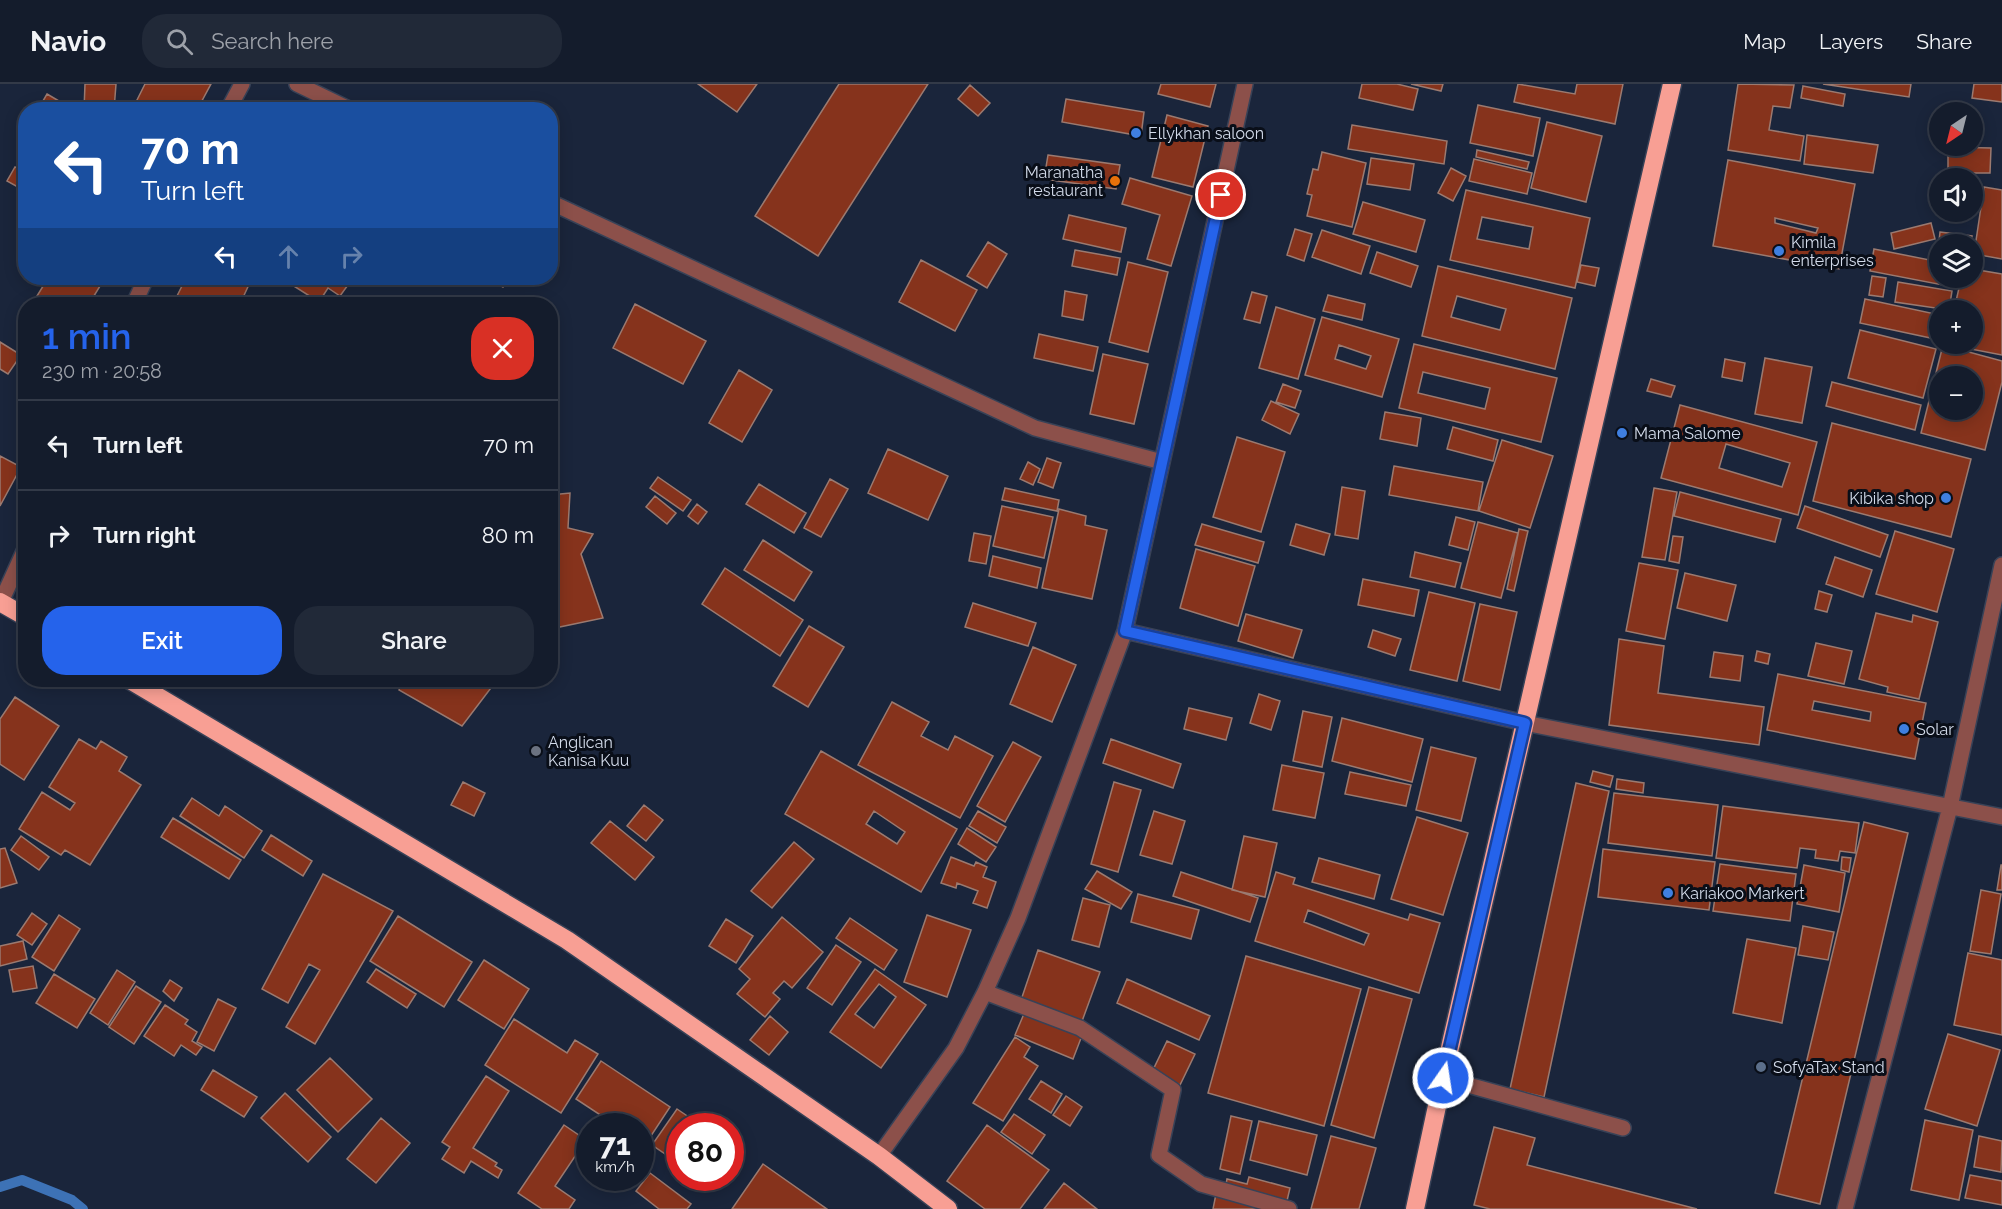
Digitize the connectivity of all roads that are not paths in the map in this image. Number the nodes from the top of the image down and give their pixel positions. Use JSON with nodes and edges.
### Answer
{"nodes":[{"id":1,"x":242,"y":84,"type":"edge"},
{"id":2,"x":297,"y":84,"type":"edge"},
{"id":3,"x":1245,"y":84,"type":"edge"},
{"id":4,"x":1672,"y":84,"type":"edge"},
{"id":5,"x":232,"y":102,"type":"edge"},
{"id":6,"x":334,"y":102,"type":"edge"},
{"id":7,"x":558,"y":206,"type":"edge"},
{"id":8,"x":1162,"y":462,"type":"junction"},
{"id":9,"x":18,"y":564,"type":"edge"},
{"id":10,"x":2002,"y":565,"type":"edge"},
{"id":11,"x":0,"y":602,"type":"edge"},
{"id":12,"x":18,"y":612,"type":"edge"},
{"id":13,"x":1125,"y":631,"type":"junction"},
{"id":14,"x":142,"y":687,"type":"edge"},
{"id":15,"x":1525,"y":723,"type":"junction"},
{"id":16,"x":1950,"y":807,"type":"junction"},
{"id":17,"x":2002,"y":817,"type":"edge"},
{"id":18,"x":985,"y":992,"type":"junction"},
{"id":19,"x":1443,"y":1078,"type":"junction"},
{"id":20,"x":1623,"y":1128,"type":"dead end"},
{"id":21,"x":879,"y":1156,"type":"junction"},
{"id":22,"x":948,"y":1209,"type":"edge"},
{"id":23,"x":1289,"y":1209,"type":"edge"},
{"id":24,"x":1415,"y":1209,"type":"edge"},
{"id":25,"x":1845,"y":1209,"type":"edge"}],
"edges":[{"from":1,"to":5,"type":"street"},
{"from":2,"to":6,"type":"street"},
{"from":3,"to":8,"type":"street"},
{"from":4,"to":15,"type":"highway"},
{"from":7,"to":8,"type":"street"},
{"from":8,"to":13,"type":"street"},
{"from":9,"to":11,"type":"street"},
{"from":10,"to":16,"type":"street"},
{"from":11,"to":12,"type":"highway"},
{"from":13,"to":15,"type":"street"},
{"from":13,"to":18,"type":"street"},
{"from":14,"to":21,"type":"highway"},
{"from":15,"to":16,"type":"street"},
{"from":15,"to":19,"type":"highway"},
{"from":16,"to":17,"type":"street"},
{"from":16,"to":25,"type":"street"},
{"from":18,"to":21,"type":"street"},
{"from":18,"to":23,"type":"street"},
{"from":19,"to":20,"type":"street"},
{"from":19,"to":24,"type":"highway"},
{"from":21,"to":22,"type":"highway"}]}
